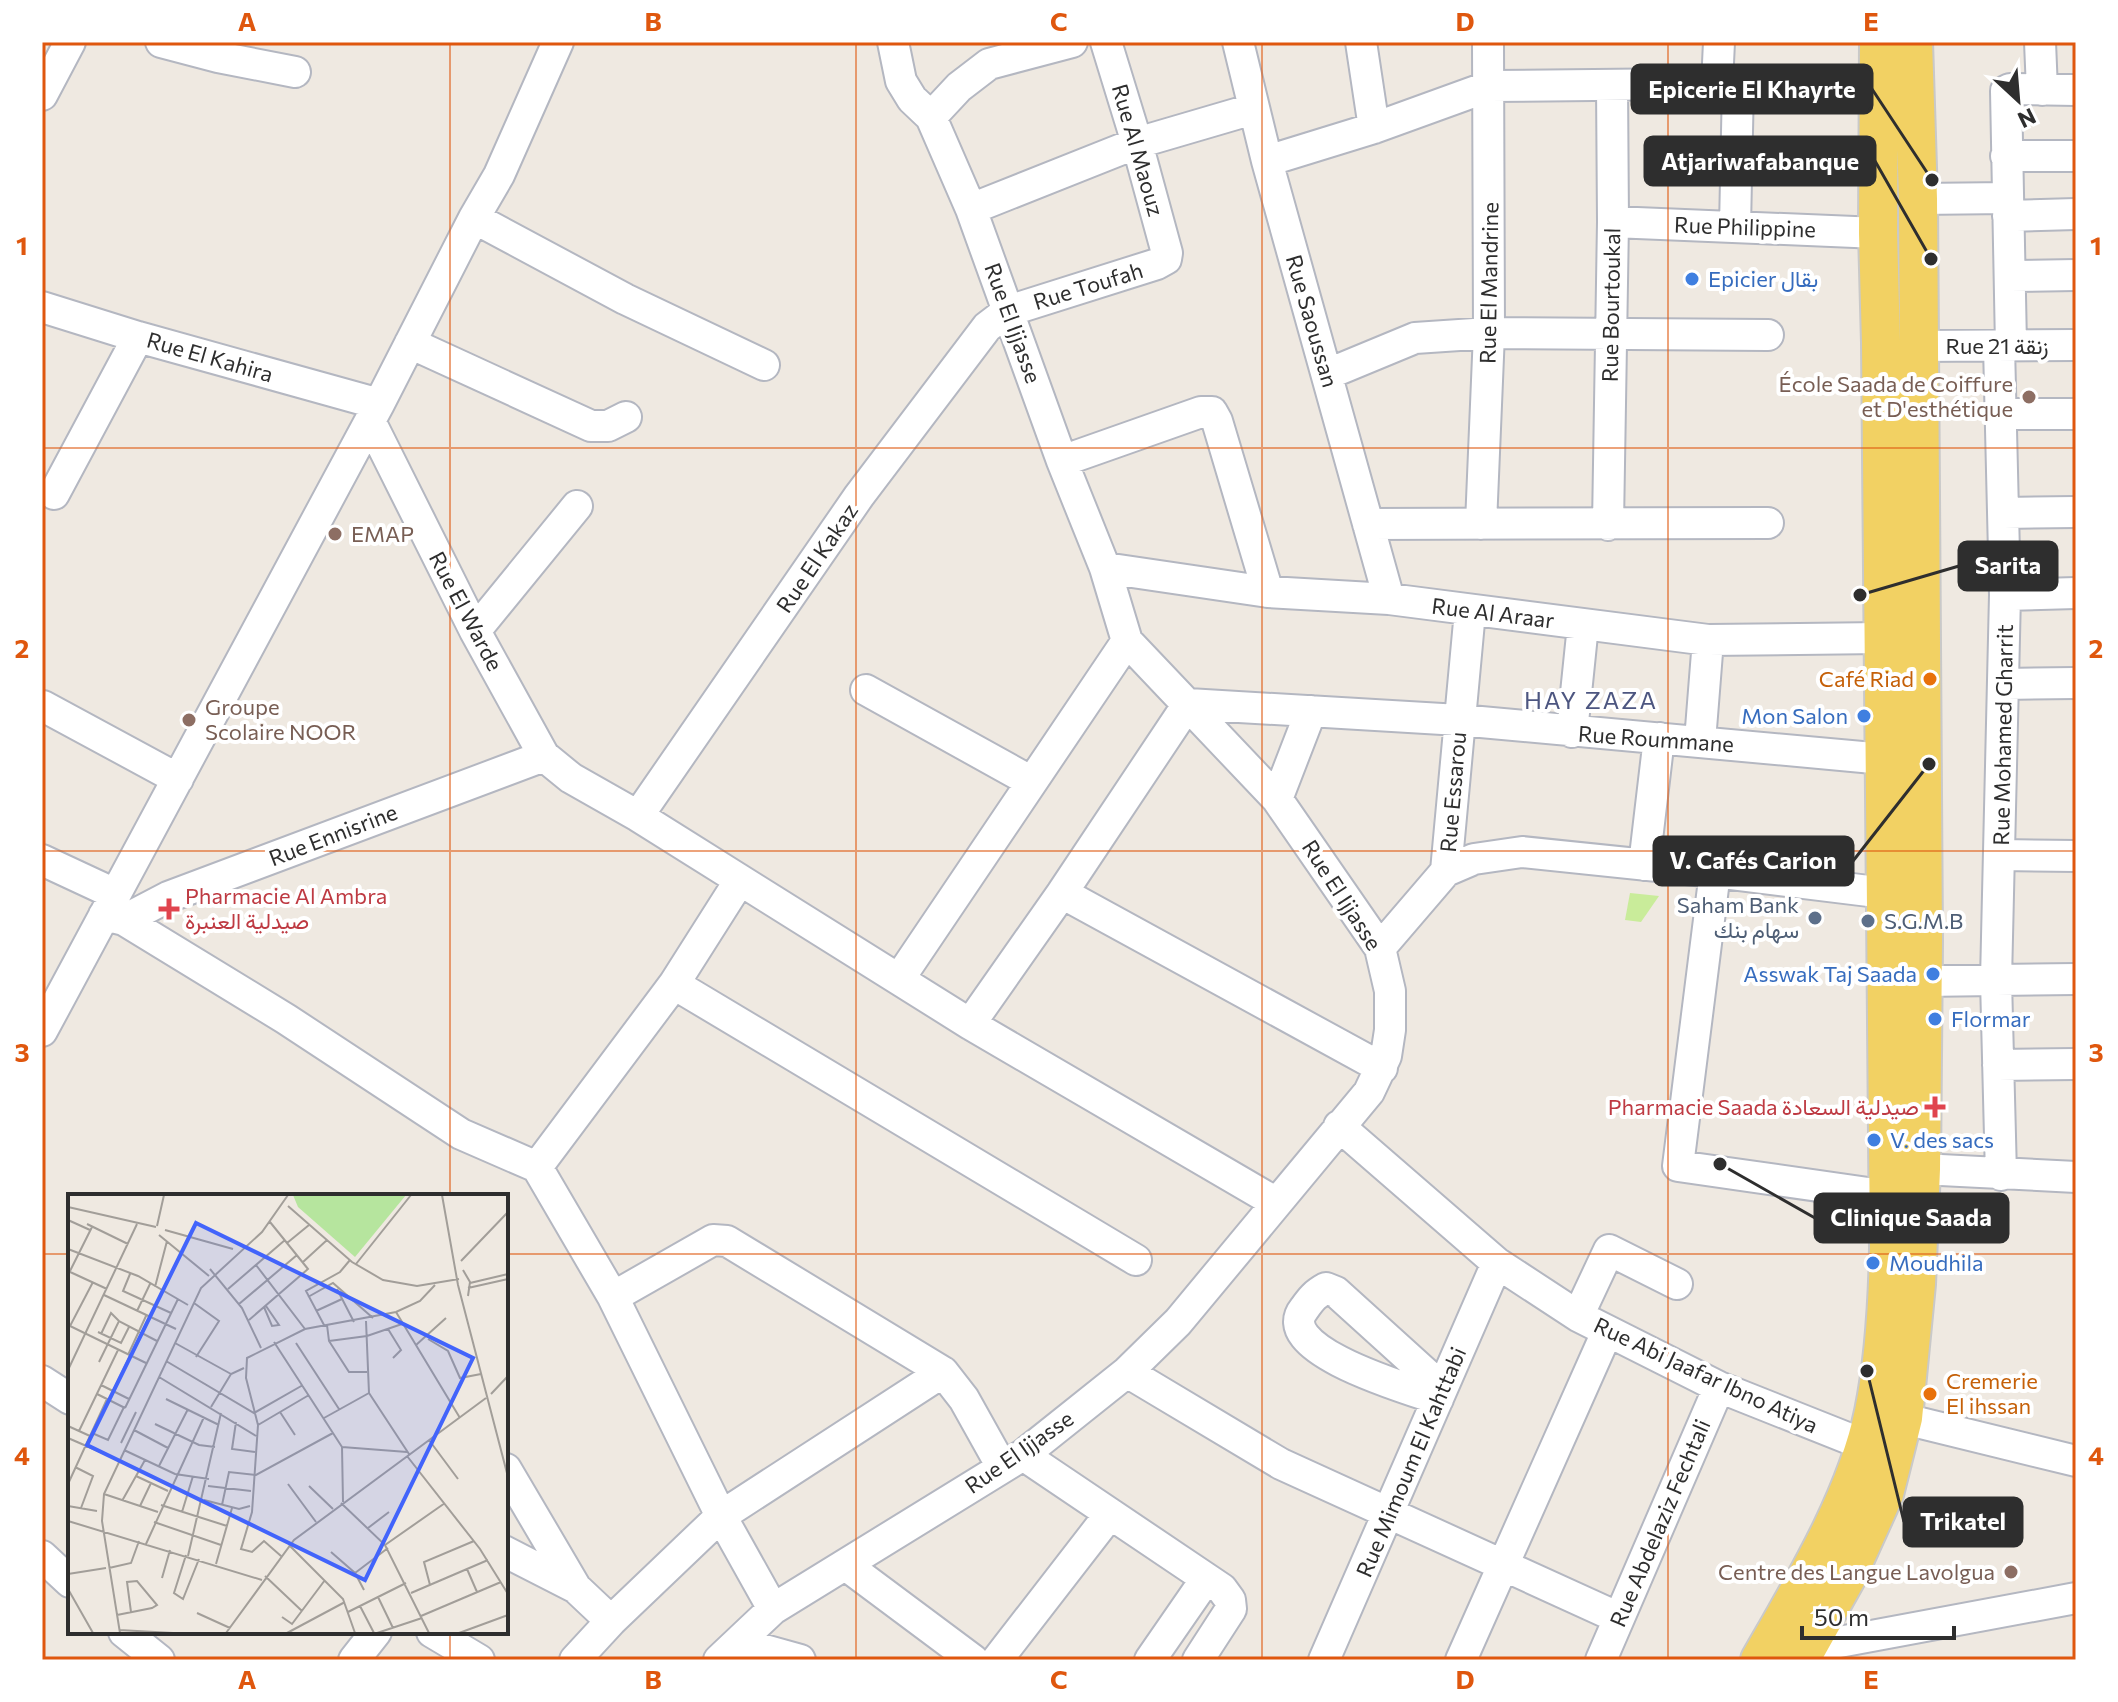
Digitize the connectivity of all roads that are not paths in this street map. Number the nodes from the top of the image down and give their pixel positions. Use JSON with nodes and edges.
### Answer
{"nodes":[{"id":1,"x":70,"y":42,"type":"edge"},
{"id":2,"x":161,"y":42,"type":"edge"},
{"id":3,"x":558,"y":42,"type":"edge"},
{"id":4,"x":893,"y":42,"type":"edge"},
{"id":5,"x":1072,"y":42,"type":"edge"},
{"id":6,"x":1106,"y":42,"type":"edge"},
{"id":7,"x":1238,"y":42,"type":"edge"},
{"id":8,"x":1361,"y":42,"type":"edge"},
{"id":9,"x":1488,"y":42,"type":"edge"},
{"id":10,"x":1719,"y":42,"type":"edge"},
{"id":11,"x":1879,"y":42,"type":"edge"},
{"id":12,"x":1913,"y":42,"type":"edge"},
{"id":13,"x":2040,"y":42,"type":"edge"},
{"id":14,"x":1036,"y":46,"type":"edge"},
{"id":15,"x":295,"y":72,"type":"dead end"},
{"id":16,"x":1880,"y":82,"type":"junction"},
{"id":17,"x":1727,"y":84,"type":"junction"},
{"id":18,"x":1612,"y":85,"type":"junction"},
{"id":19,"x":1490,"y":86,"type":"junction"},
{"id":20,"x":2042,"y":90,"type":"junction"},
{"id":21,"x":2076,"y":90,"type":"edge"},
{"id":22,"x":42,"y":95,"type":"edge"},
{"id":23,"x":1253,"y":109,"type":"junction"},
{"id":24,"x":931,"y":117,"type":"junction"},
{"id":25,"x":1374,"y":128,"type":"junction"},
{"id":26,"x":1137,"y":143,"type":"junction"},
{"id":27,"x":2006,"y":156,"type":"junction"},
{"id":28,"x":2076,"y":156,"type":"edge"},
{"id":29,"x":1267,"y":161,"type":"junction"},
{"id":30,"x":1918,"y":199,"type":"junction"},
{"id":31,"x":2008,"y":207,"type":"junction"},
{"id":32,"x":971,"y":209,"type":"junction"},
{"id":33,"x":2076,"y":214,"type":"edge"},
{"id":34,"x":474,"y":218,"type":"junction"},
{"id":35,"x":1613,"y":222,"type":"junction"},
{"id":36,"x":1735,"y":227,"type":"junction"},
{"id":37,"x":1878,"y":233,"type":"junction"},
{"id":38,"x":1166,"y":259,"type":"joint"},
{"id":39,"x":2076,"y":275,"type":"edge"},
{"id":40,"x":2010,"y":276,"type":"junction"},
{"id":41,"x":42,"y":307,"type":"edge"},
{"id":42,"x":1008,"y":311,"type":"junction"},
{"id":43,"x":1489,"y":333,"type":"junction"},
{"id":44,"x":1610,"y":333,"type":"junction"},
{"id":45,"x":1768,"y":335,"type":"dead end"},
{"id":46,"x":138,"y":337,"type":"junction"},
{"id":47,"x":410,"y":343,"type":"junction"},
{"id":48,"x":2076,"y":345,"type":"edge"},
{"id":49,"x":1918,"y":346,"type":"junction"},
{"id":50,"x":2005,"y":346,"type":"junction"},
{"id":51,"x":764,"y":365,"type":"dead end"},
{"id":52,"x":1328,"y":374,"type":"junction"},
{"id":53,"x":375,"y":413,"type":"junction"},
{"id":54,"x":2001,"y":414,"type":"junction"},
{"id":55,"x":2076,"y":414,"type":"edge"},
{"id":56,"x":626,"y":417,"type":"dead end"},
{"id":57,"x":1062,"y":461,"type":"junction"},
{"id":58,"x":54,"y":494,"type":"dead end"},
{"id":59,"x":577,"y":506,"type":"dead end"},
{"id":60,"x":2076,"y":512,"type":"edge"},
{"id":61,"x":2004,"y":513,"type":"junction"},
{"id":62,"x":1768,"y":523,"type":"dead end"},
{"id":63,"x":1368,"y":524,"type":"junction"},
{"id":64,"x":1481,"y":524,"type":"junction"},
{"id":65,"x":1608,"y":525,"type":"junction"},
{"id":66,"x":1105,"y":568,"type":"junction"},
{"id":67,"x":1268,"y":592,"type":"junction"},
{"id":68,"x":2076,"y":593,"type":"edge"},
{"id":69,"x":2005,"y":595,"type":"junction"},
{"id":70,"x":1389,"y":599,"type":"junction"},
{"id":71,"x":1470,"y":611,"type":"junction"},
{"id":72,"x":1583,"y":625,"type":"junction"},
{"id":73,"x":475,"y":631,"type":"junction"},
{"id":74,"x":1882,"y":638,"type":"junction"},
{"id":75,"x":1708,"y":640,"type":"junction"},
{"id":76,"x":1127,"y":641,"type":"junction"},
{"id":77,"x":2076,"y":683,"type":"edge"},
{"id":78,"x":2004,"y":684,"type":"junction"},
{"id":79,"x":866,"y":690,"type":"dead end"},
{"id":80,"x":1188,"y":704,"type":"junction"},
{"id":81,"x":43,"y":706,"type":"edge"},
{"id":82,"x":1311,"y":711,"type":"junction"},
{"id":83,"x":1459,"y":720,"type":"junction"},
{"id":84,"x":1572,"y":732,"type":"junction"},
{"id":85,"x":1659,"y":738,"type":"junction"},
{"id":86,"x":1700,"y":741,"type":"junction"},
{"id":87,"x":544,"y":756,"type":"junction"},
{"id":88,"x":1884,"y":759,"type":"junction"},
{"id":89,"x":178,"y":779,"type":"junction"},
{"id":90,"x":1032,"y":782,"type":"junction"},
{"id":91,"x":1277,"y":799,"type":"junction"},
{"id":92,"x":638,"y":816,"type":"junction"},
{"id":93,"x":2001,"y":855,"type":"junction"},
{"id":94,"x":2076,"y":856,"type":"edge"},
{"id":95,"x":42,"y":860,"type":"edge"},
{"id":96,"x":1644,"y":865,"type":"junction"},
{"id":97,"x":1446,"y":871,"type":"junction"},
{"id":98,"x":1715,"y":872,"type":"junction"},
{"id":99,"x":740,"y":880,"type":"junction"},
{"id":100,"x":1062,"y":893,"type":"junction"},
{"id":101,"x":1885,"y":893,"type":"junction"},
{"id":102,"x":114,"y":909,"type":"junction"},
{"id":103,"x":1380,"y":948,"type":"junction"},
{"id":104,"x":899,"y":979,"type":"junction"},
{"id":105,"x":2076,"y":979,"type":"edge"},
{"id":106,"x":1996,"y":980,"type":"junction"},
{"id":107,"x":1922,"y":981,"type":"junction"},
{"id":108,"x":674,"y":984,"type":"junction"},
{"id":109,"x":970,"y":1024,"type":"junction"},
{"id":110,"x":42,"y":1031,"type":"edge"},
{"id":111,"x":2076,"y":1064,"type":"edge"},
{"id":112,"x":1998,"y":1065,"type":"junction"},
{"id":113,"x":1382,"y":1068,"type":"junction"},
{"id":114,"x":1339,"y":1126,"type":"junction"},
{"id":115,"x":537,"y":1167,"type":"junction"},
{"id":116,"x":1921,"y":1169,"type":"junction"},
{"id":117,"x":2001,"y":1175,"type":"junction"},
{"id":118,"x":2076,"y":1177,"type":"edge"},
{"id":119,"x":1889,"y":1196,"type":"junction"},
{"id":120,"x":1275,"y":1202,"type":"junction"},
{"id":121,"x":1136,"y":1260,"type":"dead end"},
{"id":122,"x":1497,"y":1263,"type":"junction"},
{"id":123,"x":1677,"y":1284,"type":"dead end"},
{"id":124,"x":613,"y":1297,"type":"junction"},
{"id":125,"x":1578,"y":1316,"type":"junction"},
{"id":126,"x":1607,"y":1332,"type":"junction"},
{"id":127,"x":943,"y":1372,"type":"junction"},
{"id":128,"x":1127,"y":1372,"type":"junction"},
{"id":129,"x":42,"y":1381,"type":"edge"},
{"id":130,"x":1719,"y":1387,"type":"junction"},
{"id":131,"x":68,"y":1398,"type":"edge"},
{"id":132,"x":1884,"y":1433,"type":"junction"},
{"id":133,"x":1012,"y":1461,"type":"junction"},
{"id":134,"x":2076,"y":1461,"type":"edge"},
{"id":135,"x":508,"y":1472,"type":"edge"},
{"id":136,"x":1390,"y":1513,"type":"junction"},
{"id":137,"x":1110,"y":1514,"type":"junction"},
{"id":138,"x":721,"y":1516,"type":"junction"},
{"id":139,"x":508,"y":1553,"type":"edge"},
{"id":140,"x":42,"y":1556,"type":"edge"},
{"id":141,"x":1503,"y":1565,"type":"junction"},
{"id":142,"x":847,"y":1566,"type":"junction"},
{"id":143,"x":1206,"y":1579,"type":"junction"},
{"id":144,"x":68,"y":1580,"type":"edge"},
{"id":145,"x":576,"y":1588,"type":"junction"},
{"id":146,"x":2076,"y":1598,"type":"edge"},
{"id":147,"x":773,"y":1609,"type":"junction"},
{"id":148,"x":1619,"y":1618,"type":"junction"},
{"id":149,"x":611,"y":1621,"type":"junction"},
{"id":150,"x":126,"y":1634,"type":"edge"},
{"id":151,"x":374,"y":1634,"type":"edge"},
{"id":152,"x":435,"y":1634,"type":"edge"},
{"id":153,"x":729,"y":1651,"type":"edge"},
{"id":154,"x":1803,"y":1654,"type":"edge"},
{"id":155,"x":159,"y":1660,"type":"edge"},
{"id":156,"x":354,"y":1660,"type":"edge"},
{"id":157,"x":479,"y":1660,"type":"edge"},
{"id":158,"x":575,"y":1660,"type":"edge"},
{"id":159,"x":800,"y":1660,"type":"edge"},
{"id":160,"x":973,"y":1660,"type":"edge"},
{"id":161,"x":997,"y":1660,"type":"edge"},
{"id":162,"x":1150,"y":1660,"type":"edge"},
{"id":163,"x":1198,"y":1660,"type":"edge"},
{"id":164,"x":1324,"y":1660,"type":"edge"},
{"id":165,"x":1461,"y":1660,"type":"edge"},
{"id":166,"x":1601,"y":1660,"type":"edge"},
{"id":167,"x":1760,"y":1660,"type":"edge"}],
"edges":[{"from":1,"to":22,"type":"street"},
{"from":2,"to":15,"type":"street"},
{"from":3,"to":34,"type":"street"},
{"from":4,"to":24,"type":"street","name":"Rue El Ijjasse"},
{"from":5,"to":14,"type":"street"},
{"from":6,"to":26,"type":"street","name":"Rue Al Maouz"},
{"from":7,"to":23,"type":"street","name":"Rue Saoussan"},
{"from":8,"to":25,"type":"street"},
{"from":9,"to":19,"type":"street","name":"Rue El Mandrine"},
{"from":10,"to":17,"type":"street"},
{"from":11,"to":16,"type":"main road"},
{"from":12,"to":30,"type":"main road"},
{"from":13,"to":20,"type":"street"},
{"from":14,"to":24,"type":"street"},
{"from":16,"to":17,"type":"street"},
{"from":16,"to":37,"type":"main road"},
{"from":17,"to":18,"type":"street"},
{"from":17,"to":36,"type":"street"},
{"from":18,"to":19,"type":"street"},
{"from":18,"to":35,"type":"street","name":"Rue Bourtoukal"},
{"from":19,"to":25,"type":"street"},
{"from":19,"to":43,"type":"street","name":"Rue El Mandrine"},
{"from":20,"to":21,"type":"street"},
{"from":20,"to":27,"type":"street","name":"Rue Mohamed Gharrit"},
{"from":23,"to":26,"type":"street"},
{"from":23,"to":29,"type":"street","name":"Rue Saoussan"},
{"from":24,"to":32,"type":"street","name":"Rue El Ijjasse"},
{"from":25,"to":29,"type":"street"},
{"from":26,"to":32,"type":"street"},
{"from":26,"to":38,"type":"street","name":"Rue Al Maouz"},
{"from":27,"to":28,"type":"street"},
{"from":27,"to":31,"type":"street","name":"Rue Mohamed Gharrit"},
{"from":29,"to":52,"type":"street","name":"Rue Saoussan"},
{"from":30,"to":31,"type":"street"},
{"from":30,"to":49,"type":"main road"},
{"from":31,"to":33,"type":"street"},
{"from":31,"to":40,"type":"street","name":"Rue Mohamed Gharrit"},
{"from":32,"to":42,"type":"street","name":"Rue El Ijjasse"},
{"from":34,"to":47,"type":"street"},
{"from":34,"to":51,"type":"street"},
{"from":35,"to":36,"type":"street","name":"Rue Philippine"},
{"from":35,"to":44,"type":"street","name":"Rue Bourtoukal"},
{"from":36,"to":37,"type":"street","name":"Rue Philippine"},
{"from":37,"to":74,"type":"main road"},
{"from":38,"to":42,"type":"street","name":"Rue Toufah"},
{"from":39,"to":40,"type":"street"},
{"from":40,"to":50,"type":"street","name":"Rue Mohamed Gharrit"},
{"from":41,"to":46,"type":"street","name":"Rue El Kahira"},
{"from":42,"to":57,"type":"street","name":"Rue El Ijjasse"},
{"from":42,"to":92,"type":"street","name":"Rue El Kakaz"},
{"from":43,"to":44,"type":"street"},
{"from":43,"to":52,"type":"street"},
{"from":43,"to":64,"type":"street","name":"Rue El Mandrine"},
{"from":44,"to":45,"type":"street"},
{"from":44,"to":65,"type":"street","name":"Rue Bourtoukal"},
{"from":46,"to":53,"type":"street","name":"Rue El Kahira"},
{"from":46,"to":58,"type":"street"},
{"from":47,"to":53,"type":"street"},
{"from":47,"to":56,"type":"street"},
{"from":48,"to":50,"type":"street","name":"Rue 21 زنقة"},
{"from":49,"to":50,"type":"street","name":"Rue 21 زنقة"},
{"from":49,"to":107,"type":"main road"},
{"from":50,"to":54,"type":"street","name":"Rue Mohamed Gharrit"},
{"from":52,"to":63,"type":"street","name":"Rue Saoussan"},
{"from":53,"to":73,"type":"street","name":"Rue El Warde"},
{"from":53,"to":89,"type":"street"},
{"from":54,"to":55,"type":"street"},
{"from":54,"to":61,"type":"street","name":"Rue Mohamed Gharrit"},
{"from":57,"to":66,"type":"street","name":"Rue El Ijjasse"},
{"from":57,"to":67,"type":"street"},
{"from":59,"to":73,"type":"street"},
{"from":60,"to":61,"type":"street"},
{"from":61,"to":69,"type":"street","name":"Rue Mohamed Gharrit"},
{"from":62,"to":65,"type":"street"},
{"from":63,"to":64,"type":"street"},
{"from":63,"to":70,"type":"street","name":"Rue Saoussan"},
{"from":64,"to":65,"type":"street"},
{"from":66,"to":67,"type":"street","name":"Rue Al Araar"},
{"from":66,"to":76,"type":"street","name":"Rue El Ijjasse"},
{"from":67,"to":70,"type":"street","name":"Rue Al Araar"},
{"from":68,"to":69,"type":"street"},
{"from":69,"to":78,"type":"street","name":"Rue Mohamed Gharrit"},
{"from":70,"to":71,"type":"street","name":"Rue Al Araar"},
{"from":71,"to":72,"type":"street","name":"Rue Al Araar"},
{"from":71,"to":83,"type":"street","name":"Rue Essarou"},
{"from":72,"to":75,"type":"street","name":"Rue Al Araar"},
{"from":72,"to":84,"type":"street"},
{"from":73,"to":87,"type":"street","name":"Rue El Warde"},
{"from":74,"to":75,"type":"street","name":"Rue Al Araar"},
{"from":74,"to":88,"type":"main road"},
{"from":75,"to":86,"type":"street"},
{"from":76,"to":80,"type":"street","name":"Rue El Ijjasse"},
{"from":76,"to":90,"type":"street"},
{"from":77,"to":78,"type":"street"},
{"from":78,"to":93,"type":"street","name":"Rue Mohamed Gharrit"},
{"from":79,"to":90,"type":"street"},
{"from":80,"to":82,"type":"street","name":"Rue Roummane"},
{"from":80,"to":91,"type":"street","name":"Rue El Ijjasse"},
{"from":80,"to":100,"type":"street"},
{"from":81,"to":89,"type":"street"},
{"from":82,"to":83,"type":"street","name":"Rue Roummane"},
{"from":82,"to":91,"type":"street"},
{"from":83,"to":84,"type":"street","name":"Rue Roummane"},
{"from":83,"to":97,"type":"street","name":"Rue Essarou"},
{"from":84,"to":85,"type":"street","name":"Rue Roummane"},
{"from":85,"to":86,"type":"street","name":"Rue Roummane"},
{"from":85,"to":96,"type":"street"},
{"from":86,"to":88,"type":"street","name":"Rue Roummane"},
{"from":87,"to":92,"type":"street"},
{"from":87,"to":102,"type":"street","name":"Rue Ennisrine"},
{"from":88,"to":101,"type":"main road"},
{"from":89,"to":102,"type":"street"},
{"from":90,"to":104,"type":"street"},
{"from":91,"to":103,"type":"street","name":"Rue El Ijjasse"},
{"from":92,"to":99,"type":"street"},
{"from":93,"to":94,"type":"street"},
{"from":93,"to":106,"type":"street","name":"Rue Mohamed Gharrit"},
{"from":95,"to":102,"type":"street"},
{"from":96,"to":97,"type":"street"},
{"from":96,"to":98,"type":"street"},
{"from":97,"to":103,"type":"street","name":"Rue Essarou"},
{"from":98,"to":101,"type":"street"},
{"from":98,"to":119,"type":"street"},
{"from":99,"to":104,"type":"street"},
{"from":99,"to":108,"type":"street"},
{"from":100,"to":109,"type":"street"},
{"from":100,"to":113,"type":"street"},
{"from":101,"to":119,"type":"main road"},
{"from":102,"to":110,"type":"street"},
{"from":102,"to":115,"type":"street"},
{"from":103,"to":113,"type":"street","name":"Rue El Ijjasse"},
{"from":104,"to":109,"type":"street"},
{"from":105,"to":106,"type":"street"},
{"from":106,"to":107,"type":"street"},
{"from":106,"to":112,"type":"street","name":"Rue Mohamed Gharrit"},
{"from":107,"to":116,"type":"main road"},
{"from":108,"to":115,"type":"street"},
{"from":108,"to":121,"type":"street"},
{"from":109,"to":120,"type":"street"},
{"from":111,"to":112,"type":"street"},
{"from":112,"to":117,"type":"street","name":"Rue Mohamed Gharrit"},
{"from":113,"to":114,"type":"street","name":"Rue El Ijjasse"},
{"from":114,"to":120,"type":"street","name":"Rue El Ijjasse"},
{"from":114,"to":122,"type":"street","name":"Rue Abi Jaafar Ibno Atiya"},
{"from":115,"to":124,"type":"street"},
{"from":116,"to":117,"type":"street"},
{"from":116,"to":132,"type":"main road"},
{"from":117,"to":118,"type":"street"},
{"from":119,"to":132,"type":"main road"},
{"from":120,"to":128,"type":"street","name":"Rue El Ijjasse"},
{"from":122,"to":125,"type":"street","name":"Rue Abi Jaafar Ibno Atiya"},
{"from":122,"to":136,"type":"street","name":"Rue Mimoum El Kahttabi"},
{"from":123,"to":125,"type":"street"},
{"from":124,"to":127,"type":"street"},
{"from":124,"to":138,"type":"street"},
{"from":125,"to":126,"type":"street","name":"Rue Abi Jaafar Ibno Atiya"},
{"from":126,"to":130,"type":"street","name":"Rue Abi Jaafar Ibno Atiya"},
{"from":126,"to":141,"type":"street"},
{"from":127,"to":133,"type":"street"},
{"from":127,"to":138,"type":"street"},
{"from":128,"to":133,"type":"street","name":"Rue El Ijjasse"},
{"from":128,"to":136,"type":"street"},
{"from":129,"to":131,"type":"street"},
{"from":130,"to":132,"type":"street","name":"Rue Abi Jaafar Ibno Atiya"},
{"from":130,"to":148,"type":"street","name":"Rue Abdelaziz Fechtali"},
{"from":132,"to":134,"type":"street","name":"Rue Abi Jaafar Ibno Atiya"},
{"from":132,"to":154,"type":"main road"},
{"from":132,"to":167,"type":"main road"},
{"from":133,"to":137,"type":"street"},
{"from":133,"to":142,"type":"street","name":"Rue El Ijjasse"},
{"from":135,"to":145,"type":"street"},
{"from":136,"to":141,"type":"street"},
{"from":136,"to":164,"type":"street","name":"Rue Mimoum El Kahttabi"},
{"from":137,"to":143,"type":"street"},
{"from":137,"to":161,"type":"street"},
{"from":138,"to":147,"type":"street"},
{"from":138,"to":149,"type":"street"},
{"from":139,"to":145,"type":"street"},
{"from":140,"to":144,"type":"street"},
{"from":141,"to":148,"type":"street"},
{"from":141,"to":165,"type":"street"},
{"from":142,"to":147,"type":"street","name":"Rue El Ijjasse"},
{"from":142,"to":160,"type":"street"},
{"from":143,"to":162,"type":"street"},
{"from":143,"to":163,"type":"street"},
{"from":145,"to":149,"type":"street"},
{"from":146,"to":154,"type":"street"},
{"from":147,"to":153,"type":"street","name":"Rue El Ijjasse"},
{"from":148,"to":166,"type":"street","name":"Rue Abdelaziz Fechtali"},
{"from":149,"to":158,"type":"street"},
{"from":150,"to":155,"type":"street"},
{"from":151,"to":156,"type":"street"},
{"from":152,"to":157,"type":"street"},
{"from":153,"to":159,"type":"street"}]}
